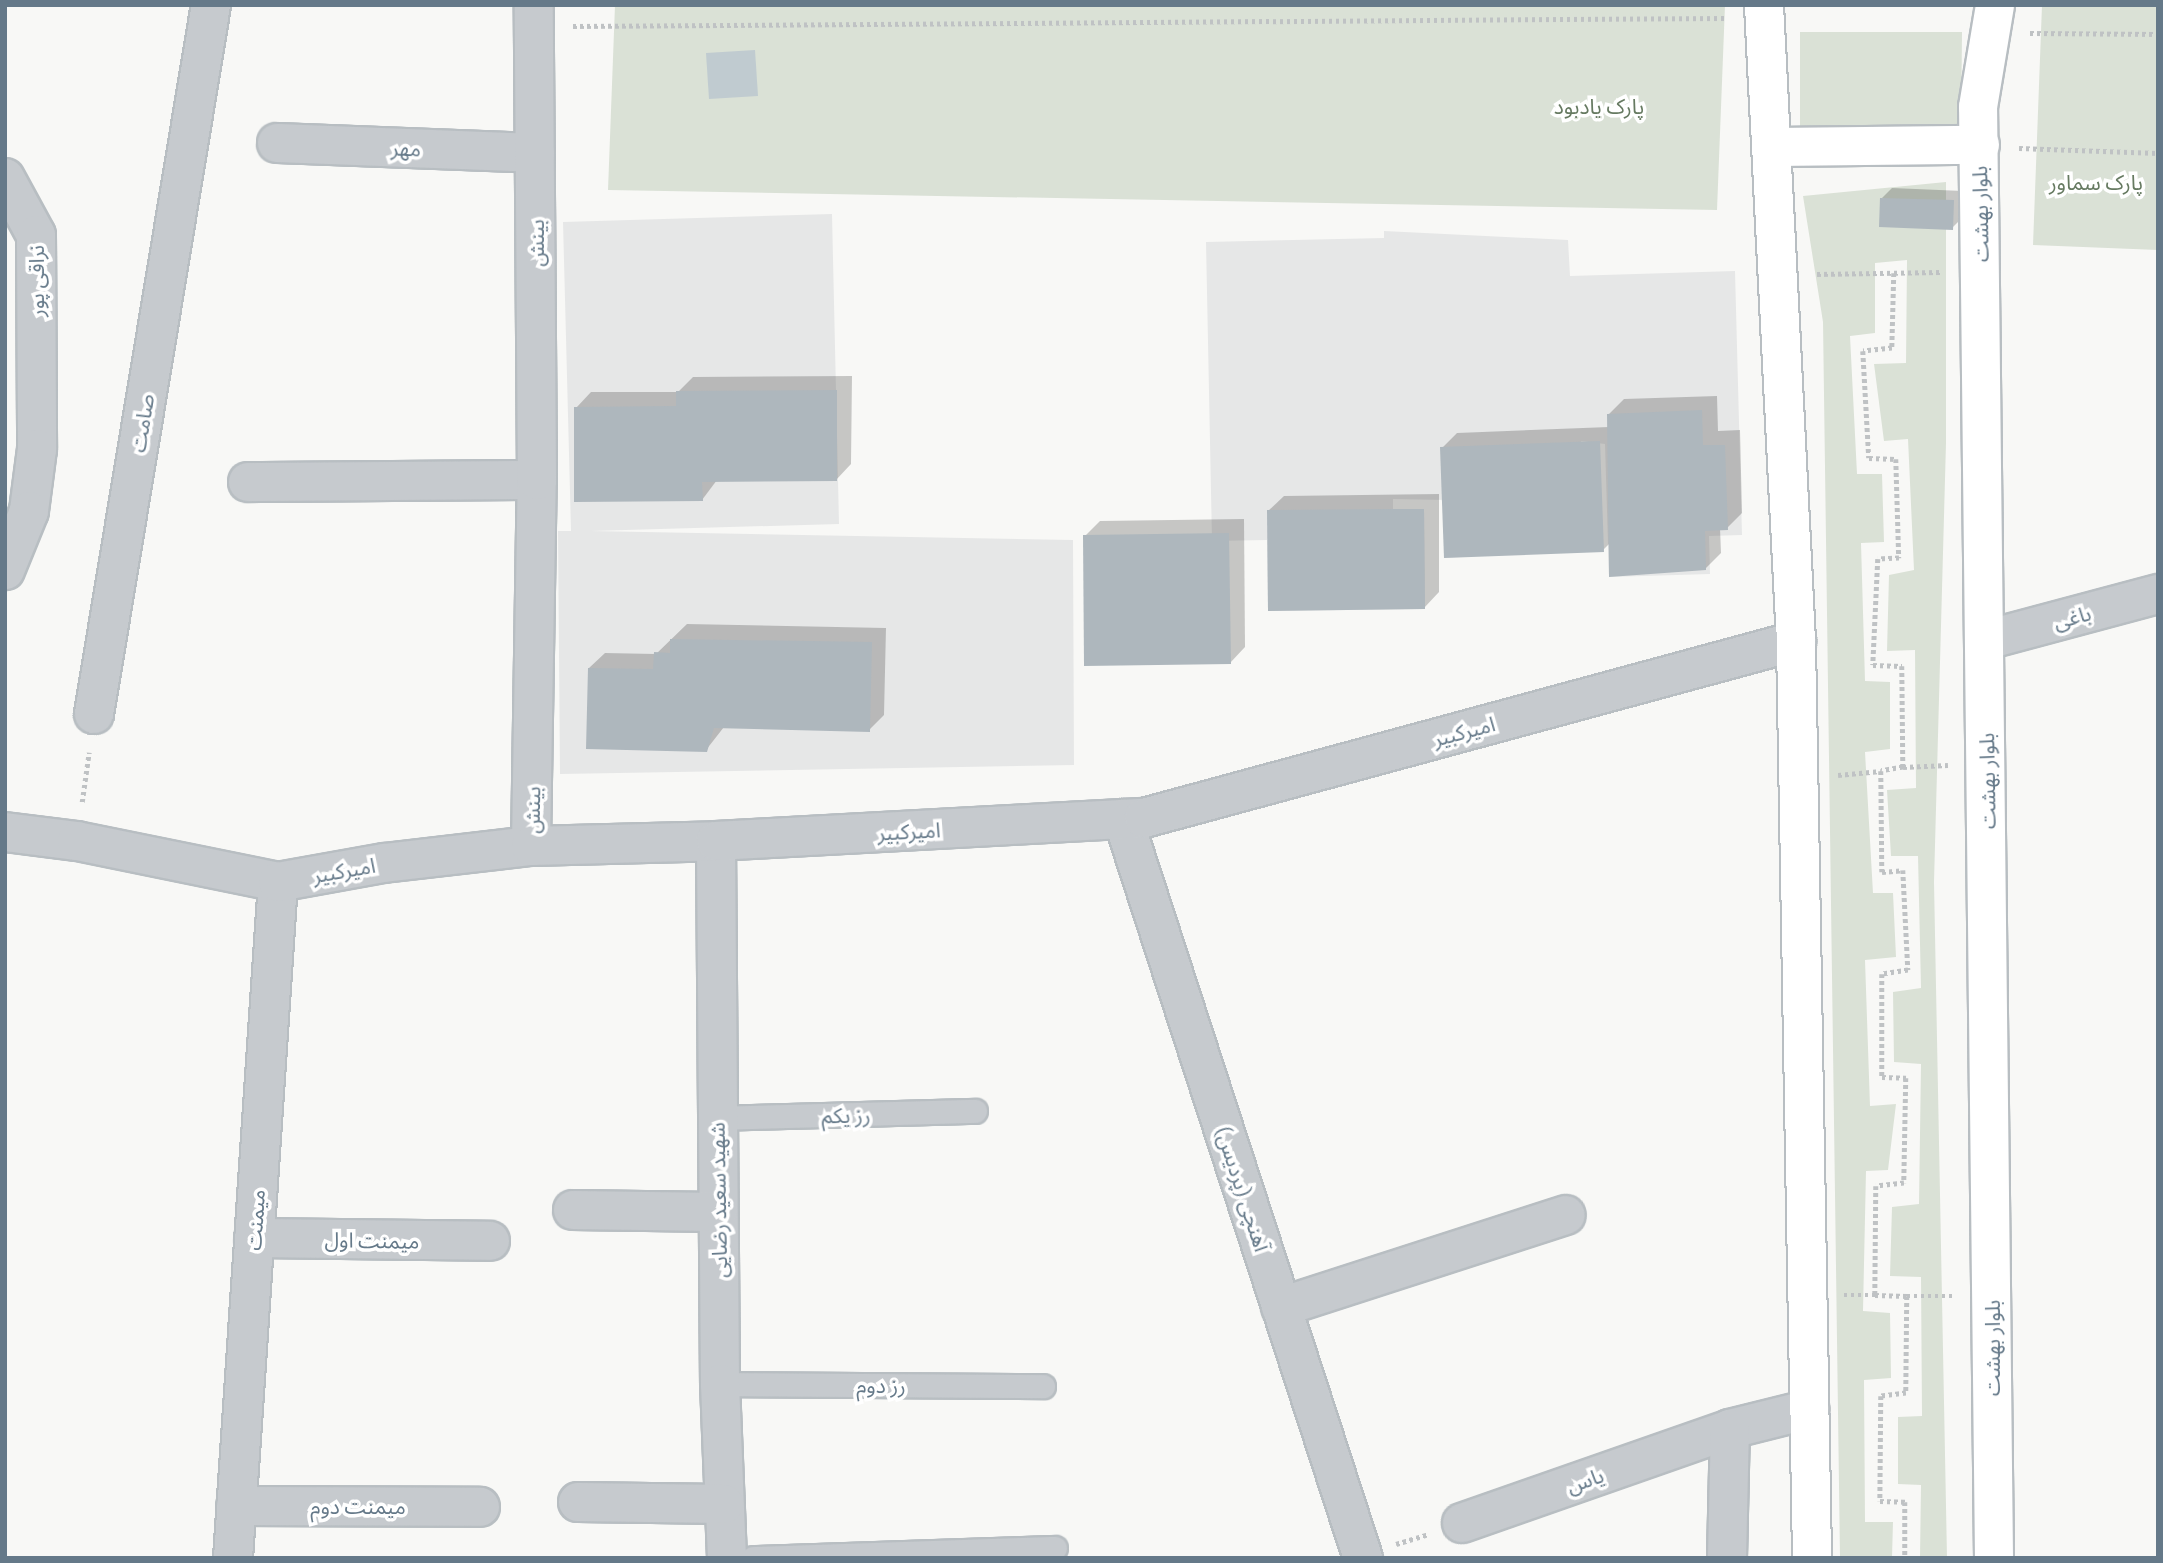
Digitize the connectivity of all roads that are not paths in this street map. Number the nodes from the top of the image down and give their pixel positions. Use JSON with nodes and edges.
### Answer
{"nodes":[{"id":1,"x":211,"y":5,"type":"edge"},
{"id":2,"x":1765,"y":12,"type":"edge"},
{"id":3,"x":534,"y":16,"type":"edge"},
{"id":4,"x":1993,"y":19,"type":"edge"},
{"id":5,"x":277,"y":143,"type":"dead end"},
{"id":6,"x":1980,"y":145,"type":"junction"},
{"id":7,"x":1772,"y":147,"type":"junction"},
{"id":8,"x":536,"y":153,"type":"junction"},
{"id":9,"x":5,"y":178,"type":"edge"},
{"id":10,"x":21,"y":386,"type":"edge"},
{"id":11,"x":537,"y":480,"type":"junction"},
{"id":12,"x":248,"y":482,"type":"dead end"},
{"id":13,"x":5,"y":570,"type":"edge"},
{"id":14,"x":2158,"y":594,"type":"edge"},
{"id":15,"x":1986,"y":640,"type":"junction"},
{"id":16,"x":1796,"y":641,"type":"junction"},
{"id":17,"x":94,"y":714,"type":"road end"},
{"id":18,"x":1124,"y":819,"type":"junction"},
{"id":19,"x":5,"y":832,"type":"edge"},
{"id":20,"x":716,"y":841,"type":"junction"},
{"id":21,"x":531,"y":846,"type":"junction"},
{"id":22,"x":278,"y":883,"type":"junction"},
{"id":23,"x":975,"y":1111,"type":"dead end"},
{"id":24,"x":716,"y":1118,"type":"junction"},
{"id":25,"x":573,"y":1210,"type":"dead end"},
{"id":26,"x":718,"y":1212,"type":"junction"},
{"id":27,"x":1566,"y":1215,"type":"dead end"},
{"id":28,"x":254,"y":1238,"type":"junction"},
{"id":29,"x":490,"y":1241,"type":"dead end"},
{"id":30,"x":1281,"y":1307,"type":"junction"},
{"id":31,"x":720,"y":1384,"type":"junction"},
{"id":32,"x":1043,"y":1385,"type":"dead end"},
{"id":33,"x":1810,"y":1409,"type":"junction"},
{"id":34,"x":1730,"y":1429,"type":"junction"},
{"id":35,"x":578,"y":1502,"type":"dead end"},
{"id":36,"x":724,"y":1504,"type":"junction"},
{"id":37,"x":236,"y":1506,"type":"junction"},
{"id":38,"x":480,"y":1507,"type":"dead end"},
{"id":39,"x":1462,"y":1522,"type":"road end"},
{"id":40,"x":1055,"y":1548,"type":"dead end"},
{"id":41,"x":1363,"y":1556,"type":"edge"},
{"id":42,"x":233,"y":1558,"type":"edge"},
{"id":43,"x":727,"y":1558,"type":"edge"},
{"id":44,"x":752,"y":1558,"type":"edge"},
{"id":45,"x":1727,"y":1558,"type":"edge"},
{"id":46,"x":1812,"y":1558,"type":"edge"},
{"id":47,"x":1994,"y":1558,"type":"edge"}],
"edges":[{"from":1,"to":17,"type":"street","name":"صامت"},
{"from":2,"to":7,"type":"main road"},
{"from":3,"to":8,"type":"street","name":"بینش"},
{"from":4,"to":6,"type":"main road","name":"بلوار بهشت"},
{"from":5,"to":8,"type":"street","name":"مهر"},
{"from":6,"to":7,"type":"main road"},
{"from":6,"to":15,"type":"main road","name":"بلوار بهشت"},
{"from":7,"to":16,"type":"main road"},
{"from":8,"to":11,"type":"street","name":"بینش"},
{"from":9,"to":10,"type":"street","name":"نراقی پور"},
{"from":10,"to":13,"type":"street","name":"نراقی پور"},
{"from":11,"to":12,"type":"street"},
{"from":11,"to":21,"type":"street","name":"بینش"},
{"from":14,"to":15,"type":"street","name":"باغی"},
{"from":15,"to":47,"type":"main road","name":"بلوار بهشت"},
{"from":16,"to":18,"type":"street","name":"امیرکبیر"},
{"from":16,"to":33,"type":"main road"},
{"from":18,"to":20,"type":"street","name":"امیرکبیر"},
{"from":18,"to":30,"type":"street","name":"آهنچی (پردیس)"},
{"from":19,"to":22,"type":"street","name":"امیرکبیر"},
{"from":20,"to":21,"type":"street","name":"امیرکبیر"},
{"from":20,"to":24,"type":"street","name":"شهید سعید رضایی"},
{"from":21,"to":22,"type":"street","name":"امیرکبیر"},
{"from":22,"to":28,"type":"street","name":"میمنت"},
{"from":23,"to":24,"type":"lane","name":"رز یکم"},
{"from":24,"to":26,"type":"street","name":"شهید سعید رضایی"},
{"from":25,"to":26,"type":"street"},
{"from":26,"to":31,"type":"street","name":"شهید سعید رضایی"},
{"from":27,"to":30,"type":"street"},
{"from":28,"to":29,"type":"street","name":"میمنت اول"},
{"from":28,"to":37,"type":"street","name":"میمنت"},
{"from":30,"to":41,"type":"street","name":"آهنچی (پردیس)"},
{"from":31,"to":32,"type":"lane","name":"رز دوم"},
{"from":31,"to":36,"type":"street","name":"شهید سعید رضایی"},
{"from":33,"to":34,"type":"street","name":"یاس"},
{"from":33,"to":46,"type":"main road"},
{"from":34,"to":39,"type":"street","name":"یاس"},
{"from":34,"to":45,"type":"street"},
{"from":35,"to":36,"type":"street"},
{"from":36,"to":43,"type":"street","name":"شهید سعید رضایی"},
{"from":37,"to":38,"type":"street","name":"میمنت دوم"},
{"from":37,"to":42,"type":"street","name":"میمنت"},
{"from":40,"to":44,"type":"lane"}]}
